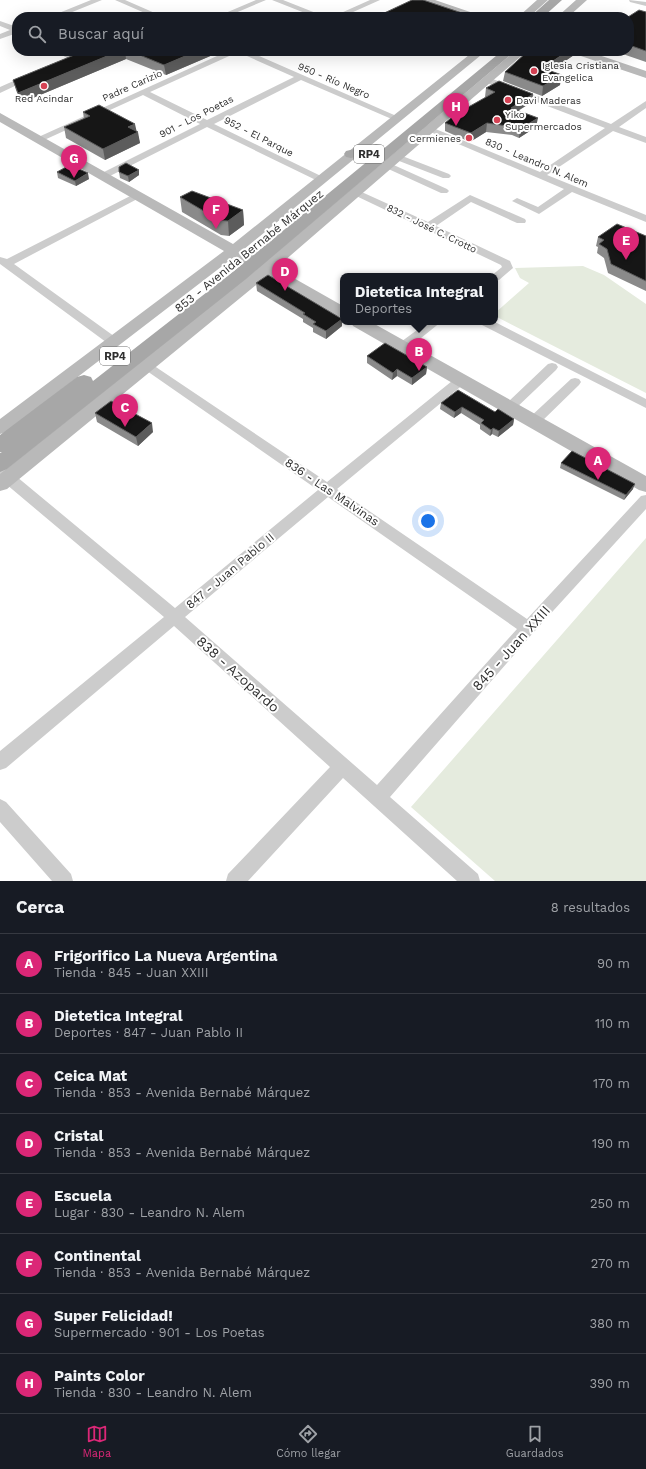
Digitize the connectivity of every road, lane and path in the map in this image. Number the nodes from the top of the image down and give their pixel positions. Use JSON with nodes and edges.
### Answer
{"nodes":[{"id":1,"x":98,"y":0,"type":"edge"},
{"id":2,"x":119,"y":0,"type":"edge"},
{"id":3,"x":262,"y":0,"type":"edge"},
{"id":4,"x":276,"y":0,"type":"edge"},
{"id":5,"x":376,"y":0,"type":"edge"},
{"id":6,"x":425,"y":0,"type":"edge"},
{"id":7,"x":543,"y":0,"type":"edge"},
{"id":8,"x":556,"y":0,"type":"edge"},
{"id":9,"x":570,"y":0,"type":"edge"},
{"id":10,"x":582,"y":0,"type":"edge"},
{"id":11,"x":633,"y":0,"type":"edge"},
{"id":12,"x":646,"y":4,"type":"edge"},
{"id":13,"x":66,"y":12,"type":"edge"},
{"id":14,"x":148,"y":12,"type":"edge"},
{"id":15,"x":232,"y":12,"type":"edge"},
{"id":16,"x":308,"y":12,"type":"edge"},
{"id":17,"x":348,"y":12,"type":"edge"},
{"id":18,"x":460,"y":12,"type":"edge"},
{"id":19,"x":529,"y":12,"type":"edge"},
{"id":20,"x":542,"y":12,"type":"edge"},
{"id":21,"x":556,"y":12,"type":"edge"},
{"id":22,"x":568,"y":12,"type":"edge"},
{"id":23,"x":0,"y":23,"type":"edge"},
{"id":24,"x":12,"y":28,"type":"edge"},
{"id":25,"x":12,"y":32,"type":"edge"},
{"id":26,"x":0,"y":37,"type":"edge"},
{"id":27,"x":73,"y":56,"type":"edge"},
{"id":28,"x":223,"y":56,"type":"edge"},
{"id":29,"x":252,"y":56,"type":"edge"},
{"id":30,"x":475,"y":56,"type":"edge"},
{"id":31,"x":488,"y":56,"type":"edge"},
{"id":32,"x":503,"y":56,"type":"edge"},
{"id":33,"x":516,"y":56,"type":"edge"},
{"id":34,"x":591,"y":56,"type":"edge"},
{"id":35,"x":62,"y":65,"type":"edge"},
{"id":36,"x":41,"y":73,"type":"edge"},
{"id":37,"x":646,"y":75,"type":"edge"},
{"id":38,"x":300,"y":77,"type":"junction"},
{"id":39,"x":487,"y":80,"type":"junction"},
{"id":40,"x":0,"y":90,"type":"edge"},
{"id":41,"x":143,"y":92,"type":"junction"},
{"id":42,"x":646,"y":104,"type":"edge"},
{"id":43,"x":0,"y":117,"type":"edge"},
{"id":44,"x":397,"y":118,"type":"junction"},
{"id":45,"x":207,"y":122,"type":"junction"},
{"id":46,"x":424,"y":127,"type":"junction"},
{"id":47,"x":612,"y":127,"type":"junction"},
{"id":48,"x":39,"y":139,"type":"junction"},
{"id":49,"x":646,"y":140,"type":"edge"},
{"id":50,"x":376,"y":148,"type":"junction"},
{"id":51,"x":351,"y":154,"type":"junction"},
{"id":52,"x":392,"y":161,"type":"junction"},
{"id":53,"x":541,"y":175,"type":"junction"},
{"id":54,"x":103,"y":176,"type":"junction"},
{"id":55,"x":446,"y":176,"type":"dead end"},
{"id":56,"x":320,"y":179,"type":"junction"},
{"id":57,"x":571,"y":188,"type":"junction"},
{"id":58,"x":444,"y":191,"type":"dead end"},
{"id":59,"x":355,"y":192,"type":"junction"},
{"id":60,"x":138,"y":196,"type":"junction"},
{"id":61,"x":517,"y":201,"type":"dead end"},
{"id":62,"x":644,"y":215,"type":"edge"},
{"id":63,"x":521,"y":221,"type":"dead end"},
{"id":64,"x":429,"y":226,"type":"junction"},
{"id":65,"x":249,"y":260,"type":"junction"},
{"id":66,"x":3,"y":262,"type":"edge"},
{"id":67,"x":498,"y":276,"type":"edge"},
{"id":68,"x":340,"y":311,"type":"edge"},
{"id":69,"x":364,"y":325,"type":"edge"},
{"id":70,"x":431,"y":325,"type":"edge"},
{"id":71,"x":492,"y":325,"type":"edge"},
{"id":72,"x":114,"y":342,"type":"junction"},
{"id":73,"x":402,"y":347,"type":"junction"},
{"id":74,"x":141,"y":361,"type":"junction"},
{"id":75,"x":552,"y":367,"type":"dead end"},
{"id":76,"x":461,"y":380,"type":"junction"},
{"id":77,"x":575,"y":382,"type":"dead end"},
{"id":78,"x":646,"y":404,"type":"edge"},
{"id":79,"x":96,"y":406,"type":"junction"},
{"id":80,"x":510,"y":408,"type":"junction"},
{"id":81,"x":61,"y":416,"type":"junction"},
{"id":82,"x":534,"y":421,"type":"junction"},
{"id":83,"x":0,"y":428,"type":"edge"},
{"id":84,"x":0,"y":446,"type":"edge"},
{"id":85,"x":2,"y":474,"type":"edge"},
{"id":86,"x":646,"y":484,"type":"edge"},
{"id":87,"x":328,"y":489,"type":"junction"},
{"id":88,"x":646,"y":500,"type":"edge"},
{"id":89,"x":175,"y":617,"type":"junction"},
{"id":90,"x":528,"y":628,"type":"junction"},
{"id":91,"x":0,"y":762,"type":"edge"},
{"id":92,"x":342,"y":767,"type":"junction"},
{"id":93,"x":377,"y":798,"type":"junction"},
{"id":94,"x":0,"y":808,"type":"edge"},
{"id":95,"x":64,"y":881,"type":"edge"},
{"id":96,"x":235,"y":881,"type":"edge"},
{"id":97,"x":471,"y":881,"type":"edge"}],
"edges":[{"from":1,"to":13,"type":"street"},
{"from":2,"to":14,"type":"street"},
{"from":3,"to":15,"type":"street"},
{"from":4,"to":16,"type":"street"},
{"from":5,"to":17,"type":"street"},
{"from":6,"to":18,"type":"street"},
{"from":7,"to":19,"type":"street"},
{"from":8,"to":20,"type":"main road"},
{"from":9,"to":21,"type":"main road"},
{"from":10,"to":22,"type":"street"},
{"from":11,"to":12,"type":"street"},
{"from":23,"to":24,"type":"street"},
{"from":25,"to":26,"type":"street"},
{"from":27,"to":35,"type":"street"},
{"from":28,"to":41,"type":"street","name":"Padre Carizio"},
{"from":29,"to":38,"type":"street","name":"950 - Río Negro"},
{"from":30,"to":44,"type":"street","name":"853 - Avenida Bernabé Márquez"},
{"from":31,"to":50,"type":"main road","name":"853 - Avenida Bernabé Márquez","number":"RP4"},
{"from":32,"to":46,"type":"main road","name":"853 - Avenida Bernabé Márquez","number":"RP4"},
{"from":33,"to":39,"type":"street","name":"853 - Avenida Bernabé Márquez"},
{"from":34,"to":37,"type":"street"},
{"from":36,"to":40,"type":"street"},
{"from":38,"to":44,"type":"street","name":"950 - Río Negro"},
{"from":38,"to":45,"type":"street","name":"901 - Los Poetas"},
{"from":39,"to":46,"type":"street","name":"853 - Avenida Bernabé Márquez"},
{"from":39,"to":47,"type":"street"},
{"from":41,"to":45,"type":"street","name":"952 - El Parque"},
{"from":41,"to":48,"type":"street","name":"Padre Carizio"},
{"from":42,"to":47,"type":"street"},
{"from":43,"to":48,"type":"street"},
{"from":44,"to":51,"type":"street","name":"853 - Avenida Bernabé Márquez"},
{"from":45,"to":54,"type":"street","name":"901 - Los Poetas"},
{"from":45,"to":56,"type":"street","name":"952 - El Parque"},
{"from":46,"to":52,"type":"street","name":"853 - Avenida Bernabé Márquez"},
{"from":46,"to":53,"type":"street","name":"830 - Leandro N. Alem"},
{"from":46,"to":65,"type":"main road","name":"853 - Avenida Bernabé Márquez","number":"RP4"},
{"from":47,"to":49,"type":"street"},
{"from":47,"to":53,"type":"street"},
{"from":48,"to":54,"type":"street"},
{"from":50,"to":51,"type":"main road"},
{"from":50,"to":65,"type":"main road","name":"853 - Avenida Bernabé Márquez","number":"RP4"},
{"from":51,"to":56,"type":"street","name":"853 - Avenida Bernabé Márquez"},
{"from":52,"to":55,"type":"street"},
{"from":52,"to":58,"type":"street"},
{"from":52,"to":59,"type":"street","name":"853 - Avenida Bernabé Márquez"},
{"from":53,"to":57,"type":"street","name":"830 - Leandro N. Alem"},
{"from":54,"to":60,"type":"street"},
{"from":56,"to":65,"type":"street","name":"853 - Avenida Bernabé Márquez"},
{"from":57,"to":61,"type":"street"},
{"from":57,"to":62,"type":"street","name":"830 - Leandro N. Alem"},
{"from":59,"to":64,"type":"street","name":"832 - José C. Crotto"},
{"from":59,"to":65,"type":"street","name":"853 - Avenida Bernabé Márquez"},
{"from":60,"to":65,"type":"street"},
{"from":60,"to":66,"type":"street"},
{"from":63,"to":64,"type":"street"},
{"from":64,"to":67,"type":"street","name":"832 - José C. Crotto"},
{"from":65,"to":68,"type":"street"},
{"from":65,"to":72,"type":"street","name":"853 - Avenida Bernabé Márquez"},
{"from":65,"to":74,"type":"main road","name":"853 - Avenida Bernabé Márquez","number":"RP4"},
{"from":65,"to":84,"type":"main road","name":"853 - Avenida Bernabé Márquez","number":"RP4"},
{"from":66,"to":72,"type":"street"},
{"from":69,"to":73,"type":"street"},
{"from":70,"to":73,"type":"street"},
{"from":71,"to":78,"type":"street"},
{"from":72,"to":83,"type":"street","name":"853 - Avenida Bernabé Márquez"},
{"from":73,"to":76,"type":"street"},
{"from":74,"to":79,"type":"street","name":"853 - Avenida Bernabé Márquez"},
{"from":74,"to":81,"type":"main road","name":"853 - Avenida Bernabé Márquez","number":"RP4"},
{"from":74,"to":87,"type":"street","name":"836 - Las Malvinas"},
{"from":75,"to":80,"type":"street"},
{"from":76,"to":80,"type":"street"},
{"from":76,"to":87,"type":"street","name":"847 - Juan Pablo II"},
{"from":77,"to":82,"type":"street"},
{"from":79,"to":81,"type":"main road"},
{"from":79,"to":85,"type":"street","name":"853 - Avenida Bernabé Márquez"},
{"from":80,"to":82,"type":"street"},
{"from":81,"to":85,"type":"main road","name":"853 - Avenida Bernabé Márquez","number":"RP4"},
{"from":82,"to":86,"type":"street"},
{"from":85,"to":89,"type":"street","name":"838 - Azopardo"},
{"from":87,"to":89,"type":"street","name":"847 - Juan Pablo II"},
{"from":87,"to":90,"type":"street","name":"836 - Las Malvinas"},
{"from":88,"to":90,"type":"street","name":"845 - Juan XXIII"},
{"from":89,"to":91,"type":"street","name":"847 - Juan Pablo II"},
{"from":89,"to":92,"type":"street","name":"838 - Azopardo"},
{"from":90,"to":93,"type":"street","name":"845 - Juan XXIII"},
{"from":92,"to":93,"type":"street","name":"838 - Azopardo"},
{"from":92,"to":96,"type":"street"},
{"from":93,"to":97,"type":"street","name":"838 - Azopardo"},
{"from":94,"to":95,"type":"street"}]}
